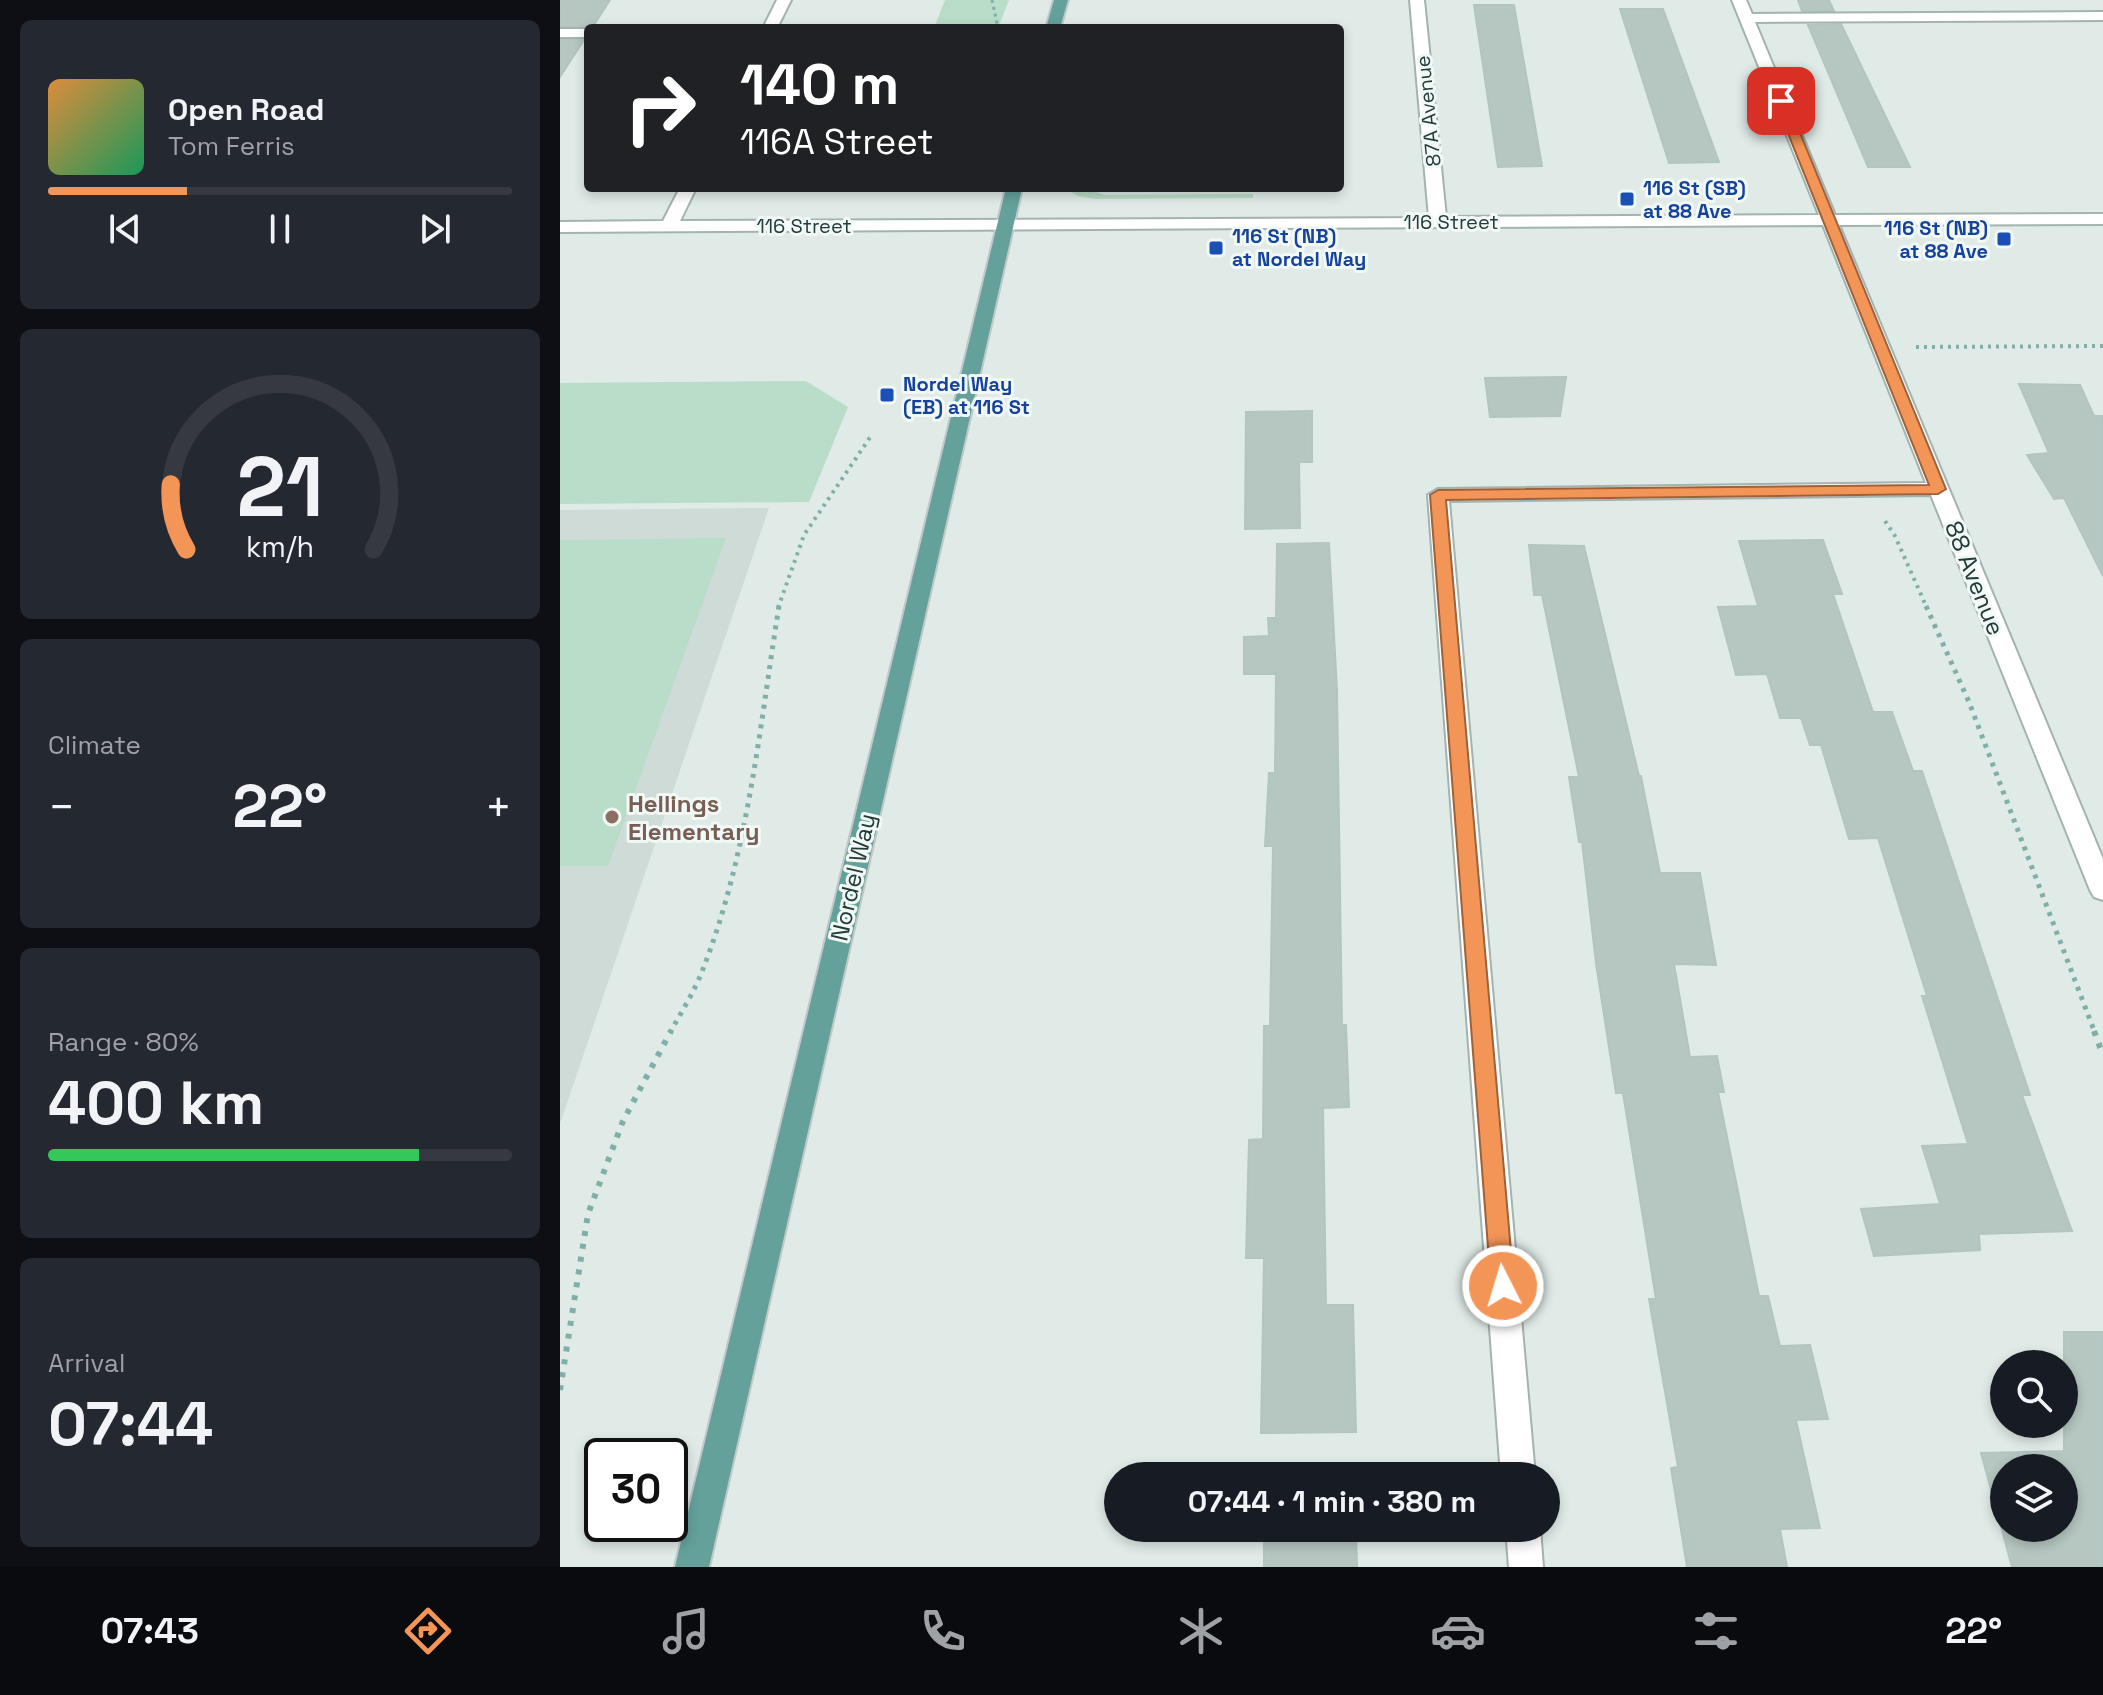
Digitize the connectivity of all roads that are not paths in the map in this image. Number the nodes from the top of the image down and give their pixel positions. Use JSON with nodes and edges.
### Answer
{"nodes":[{"id":1,"x":784,"y":0,"type":"edge"},
{"id":2,"x":1061,"y":0,"type":"edge"},
{"id":3,"x":1417,"y":0,"type":"edge"},
{"id":4,"x":1739,"y":0,"type":"edge"},
{"id":5,"x":2103,"y":16,"type":"edge"},
{"id":6,"x":1746,"y":18,"type":"junction"},
{"id":7,"x":772,"y":24,"type":"edge"},
{"id":8,"x":1054,"y":24,"type":"edge"},
{"id":9,"x":560,"y":33,"type":"edge"},
{"id":10,"x":584,"y":33,"type":"edge"},
{"id":11,"x":686,"y":192,"type":"edge"},
{"id":12,"x":1013,"y":192,"type":"edge"},
{"id":13,"x":2103,"y":219,"type":"edge"},
{"id":14,"x":1831,"y":220,"type":"junction"},
{"id":15,"x":1438,"y":222,"type":"junction"},
{"id":16,"x":1005,"y":224,"type":"junction"},
{"id":17,"x":669,"y":226,"type":"junction"},
{"id":18,"x":560,"y":227,"type":"edge"},
{"id":19,"x":1938,"y":489,"type":"junction"},
{"id":20,"x":2103,"y":890,"type":"edge"},
{"id":21,"x":1517,"y":1462,"type":"edge"},
{"id":22,"x":1524,"y":1542,"type":"edge"},
{"id":23,"x":692,"y":1567,"type":"edge"},
{"id":24,"x":1526,"y":1567,"type":"edge"}],
"edges":[{"from":1,"to":7,"type":"street"},
{"from":2,"to":8,"type":"main road"},
{"from":3,"to":15,"type":"street","name":"87A Avenue"},
{"from":4,"to":6,"type":"street","name":"88 Avenue"},
{"from":5,"to":6,"type":"street"},
{"from":6,"to":14,"type":"street","name":"88 Avenue"},
{"from":9,"to":10,"type":"street"},
{"from":11,"to":17,"type":"street"},
{"from":12,"to":16,"type":"main road","name":"Nordel Way"},
{"from":13,"to":14,"type":"street","name":"116 Street"},
{"from":14,"to":15,"type":"street","name":"116 Street"},
{"from":14,"to":19,"type":"street","name":"88 Avenue"},
{"from":15,"to":16,"type":"street","name":"116 Street"},
{"from":16,"to":17,"type":"street","name":"116 Street"},
{"from":16,"to":23,"type":"main road","name":"Nordel Way"},
{"from":17,"to":18,"type":"street","name":"116 Street"},
{"from":19,"to":20,"type":"street","name":"88 Avenue"},
{"from":19,"to":21,"type":"street"},
{"from":22,"to":24,"type":"street"}]}
